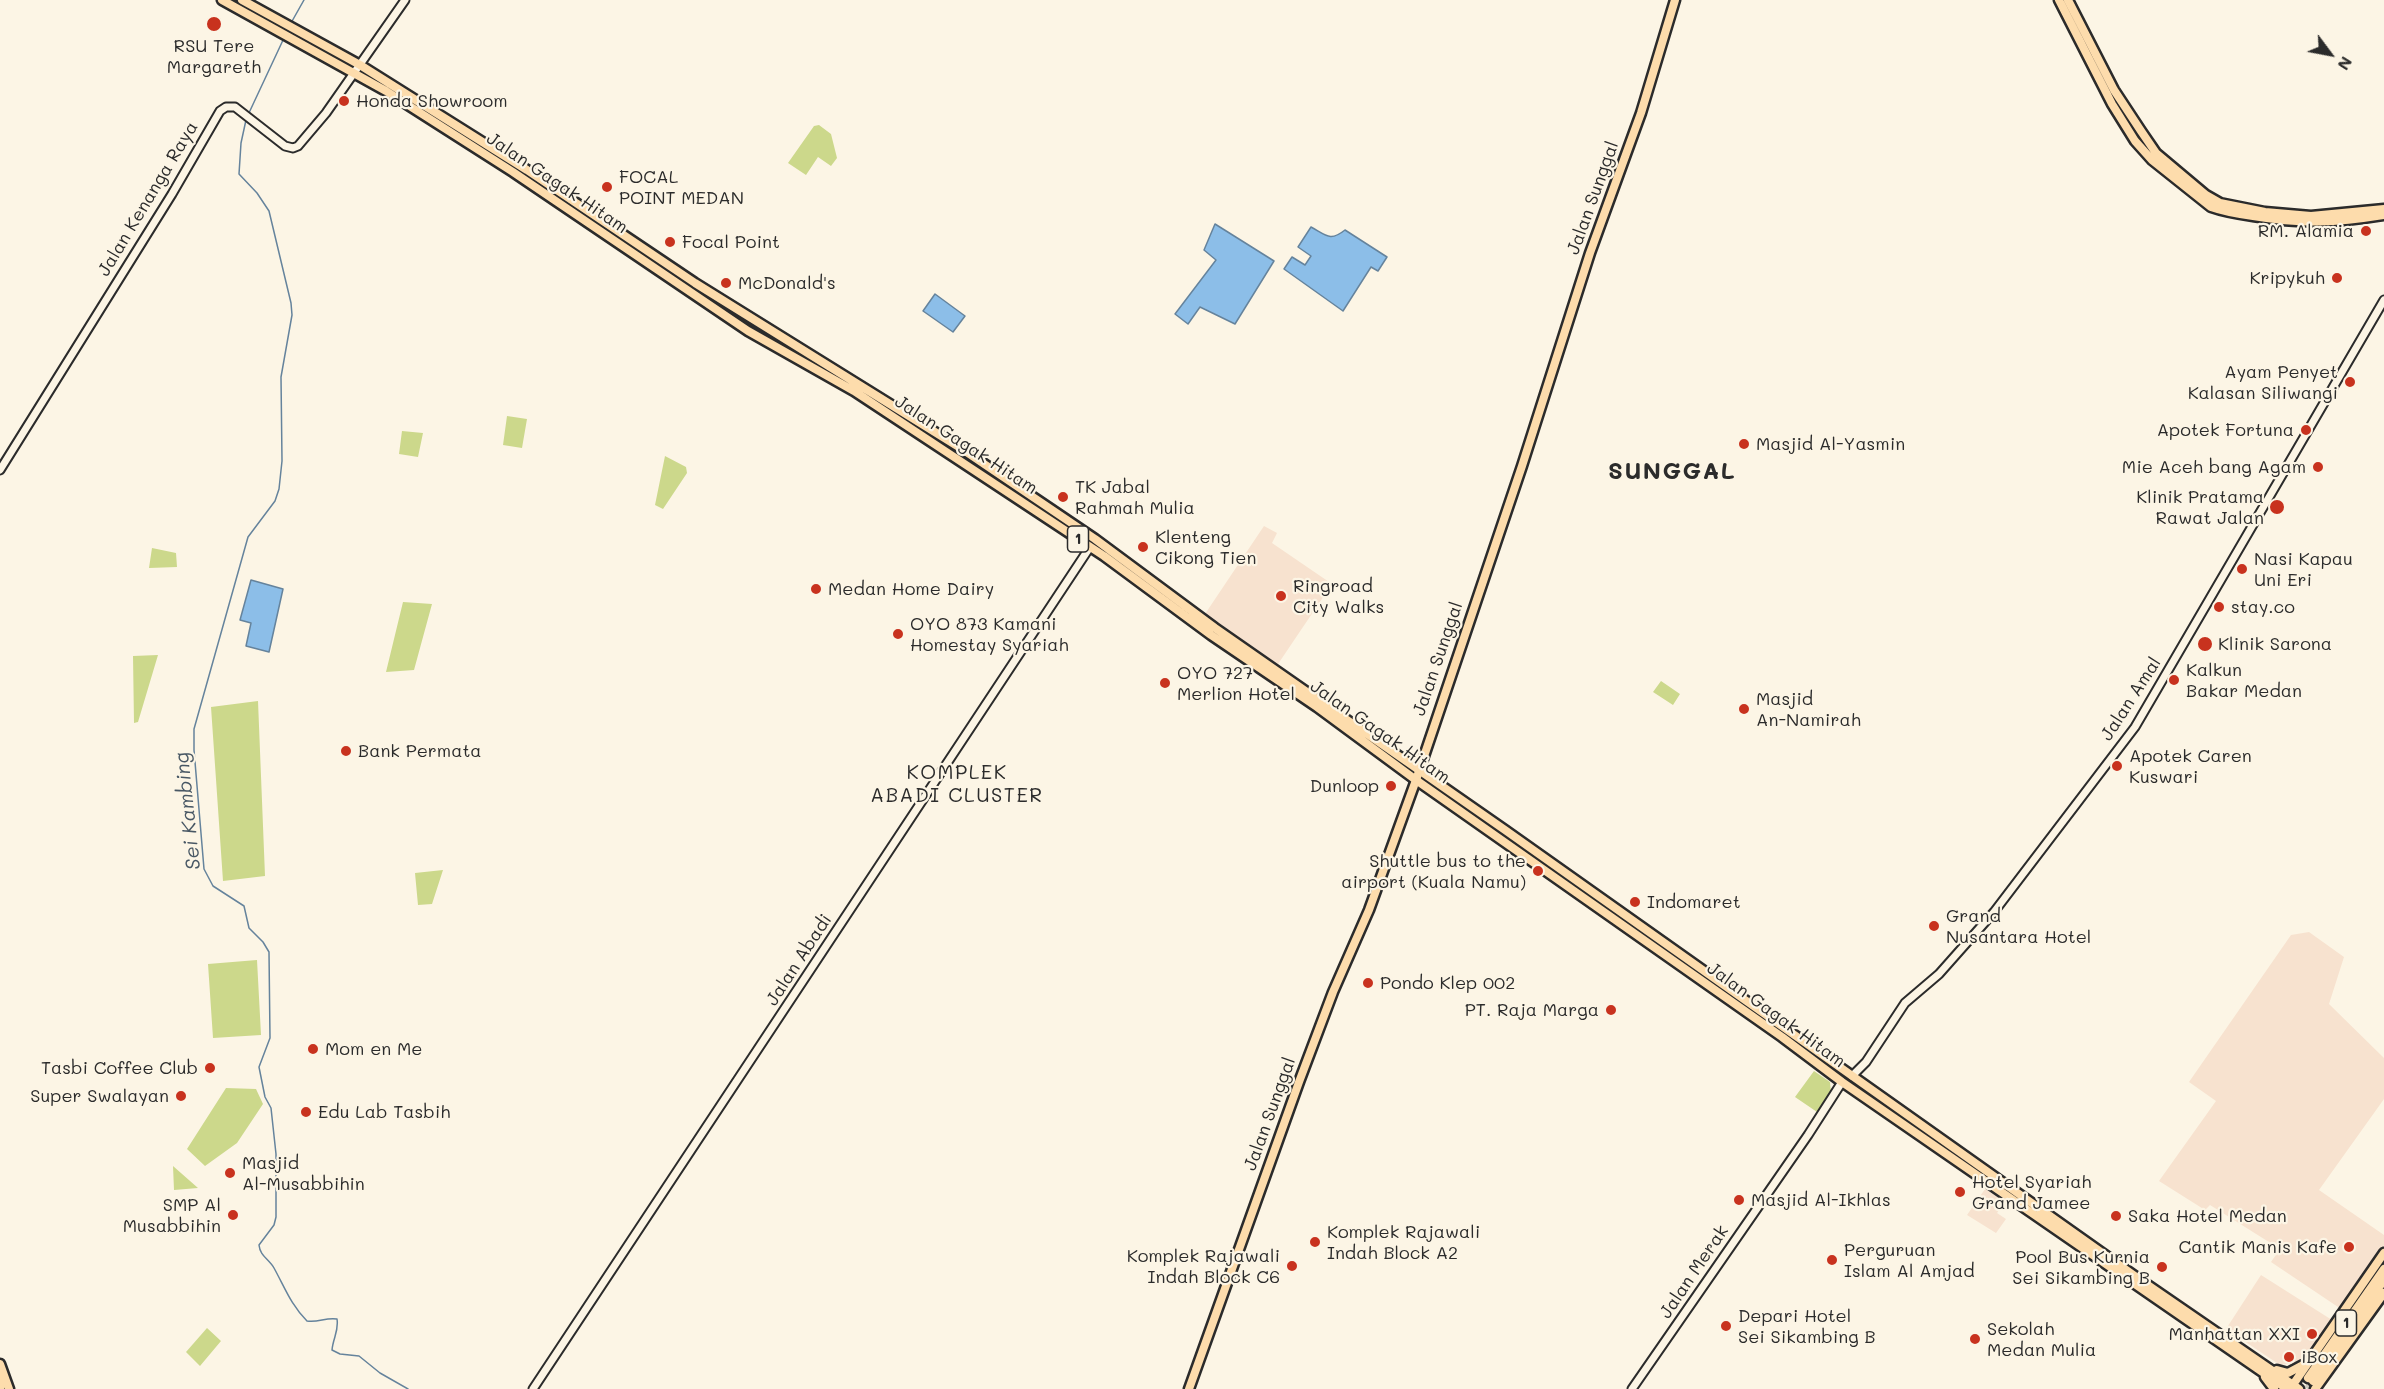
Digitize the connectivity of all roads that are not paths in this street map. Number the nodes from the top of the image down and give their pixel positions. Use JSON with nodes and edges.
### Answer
{"nodes":[{"id":1,"x":222,"y":0,"type":"edge"},
{"id":2,"x":242,"y":0,"type":"edge"},
{"id":3,"x":405,"y":0,"type":"edge"},
{"id":4,"x":1675,"y":0,"type":"edge"},
{"id":5,"x":2059,"y":0,"type":"edge"},
{"id":6,"x":2068,"y":0,"type":"edge"},
{"id":7,"x":275,"y":23,"type":"junction"},
{"id":8,"x":357,"y":69,"type":"junction"},
{"id":9,"x":513,"y":167,"type":"junction"},
{"id":10,"x":2384,"y":209,"type":"edge"},
{"id":11,"x":2265,"y":215,"type":"junction"},
{"id":12,"x":2384,"y":215,"type":"edge"},
{"id":13,"x":2384,"y":300,"type":"edge"},
{"id":14,"x":0,"y":470,"type":"edge"},
{"id":15,"x":1090,"y":546,"type":"junction"},
{"id":16,"x":1160,"y":593,"type":"junction"},
{"id":17,"x":1418,"y":776,"type":"junction"},
{"id":18,"x":1684,"y":963,"type":"junction"},
{"id":19,"x":1852,"y":1076,"type":"junction"},
{"id":20,"x":1842,"y":1082,"type":"junction"},
{"id":21,"x":2017,"y":1198,"type":"junction"},
{"id":22,"x":2384,"y":1254,"type":"edge"},
{"id":23,"x":2384,"y":1269,"type":"edge"},
{"id":24,"x":2384,"y":1280,"type":"edge"},
{"id":25,"x":2384,"y":1293,"type":"edge"},
{"id":26,"x":2311,"y":1358,"type":"junction"},
{"id":27,"x":0,"y":1364,"type":"edge"},
{"id":28,"x":2261,"y":1367,"type":"junction"},
{"id":29,"x":2331,"y":1368,"type":"junction"},
{"id":30,"x":0,"y":1379,"type":"edge"},
{"id":31,"x":2312,"y":1383,"type":"edge"},
{"id":32,"x":2292,"y":1388,"type":"edge"},
{"id":33,"x":6,"y":1389,"type":"edge"},
{"id":34,"x":532,"y":1389,"type":"edge"},
{"id":35,"x":1189,"y":1389,"type":"edge"},
{"id":36,"x":1632,"y":1389,"type":"edge"},
{"id":37,"x":2274,"y":1389,"type":"edge"},
{"id":38,"x":2322,"y":1389,"type":"tunnel mouth"}],
"edges":[{"from":1,"to":7,"type":"main road","name":"Jalan Gagak Hitam","number":"1"},
{"from":2,"to":7,"type":"main road","name":"Jalan Gagak Hitam","number":"1"},
{"from":3,"to":8,"type":"street"},
{"from":4,"to":17,"type":"main road","name":"Jalan Sunggal"},
{"from":5,"to":11,"type":"main road"},
{"from":6,"to":11,"type":"main road"},
{"from":7,"to":8,"type":"main road","name":"Jalan Gagak Hitam","number":"1"},
{"from":8,"to":9,"type":"main road","name":"Jalan Gagak Hitam","number":"1"},
{"from":8,"to":14,"type":"street","name":"Jalan Kenanga Raya"},
{"from":9,"to":15,"type":"main road","name":"Jalan Gagak Hitam","number":"1"},
{"from":9,"to":16,"type":"main road","name":"Jalan Gagak Hitam","number":"1"},
{"from":10,"to":11,"type":"main road"},
{"from":11,"to":12,"type":"main road"},
{"from":13,"to":19,"type":"street","name":"Jalan Amal"},
{"from":15,"to":16,"type":"main road","name":"Jalan Gagak Hitam","number":"1"},
{"from":15,"to":34,"type":"street","name":"Jalan Abadi"},
{"from":16,"to":17,"type":"main road","name":"Jalan Gagak Hitam","number":"1"},
{"from":17,"to":18,"type":"main road","name":"Jalan Gagak Hitam","number":"1"},
{"from":17,"to":35,"type":"main road","name":"Jalan Sunggal"},
{"from":18,"to":19,"type":"main road","name":"Jalan Gagak Hitam","number":"1"},
{"from":18,"to":20,"type":"main road","name":"Jalan Gagak Hitam","number":"1"},
{"from":19,"to":21,"type":"main road","name":"Jalan Gagak Hitam","number":"1"},
{"from":20,"to":21,"type":"main road","name":"Jalan Gagak Hitam","number":"1"},
{"from":20,"to":36,"type":"street","name":"Jalan Merak"},
{"from":21,"to":28,"type":"main road","name":"Jalan Gagak Hitam","number":"1"},
{"from":22,"to":26,"type":"main road","number":"1"},
{"from":23,"to":31,"type":"main road","number":"1"},
{"from":24,"to":31,"type":"main road","number":"1"},
{"from":25,"to":29,"type":"main road","number":"1"},
{"from":26,"to":28,"type":"main road"},
{"from":26,"to":32,"type":"main road","number":"1"},
{"from":27,"to":33,"type":"main road"},
{"from":28,"to":32,"type":"main road","name":"Jalan Gagak Hitam","number":"1"},
{"from":28,"to":37,"type":"main road"},
{"from":29,"to":31,"type":"main road","number":"1"},
{"from":29,"to":38,"type":"main road"},
{"from":30,"to":33,"type":"main road"}]}
